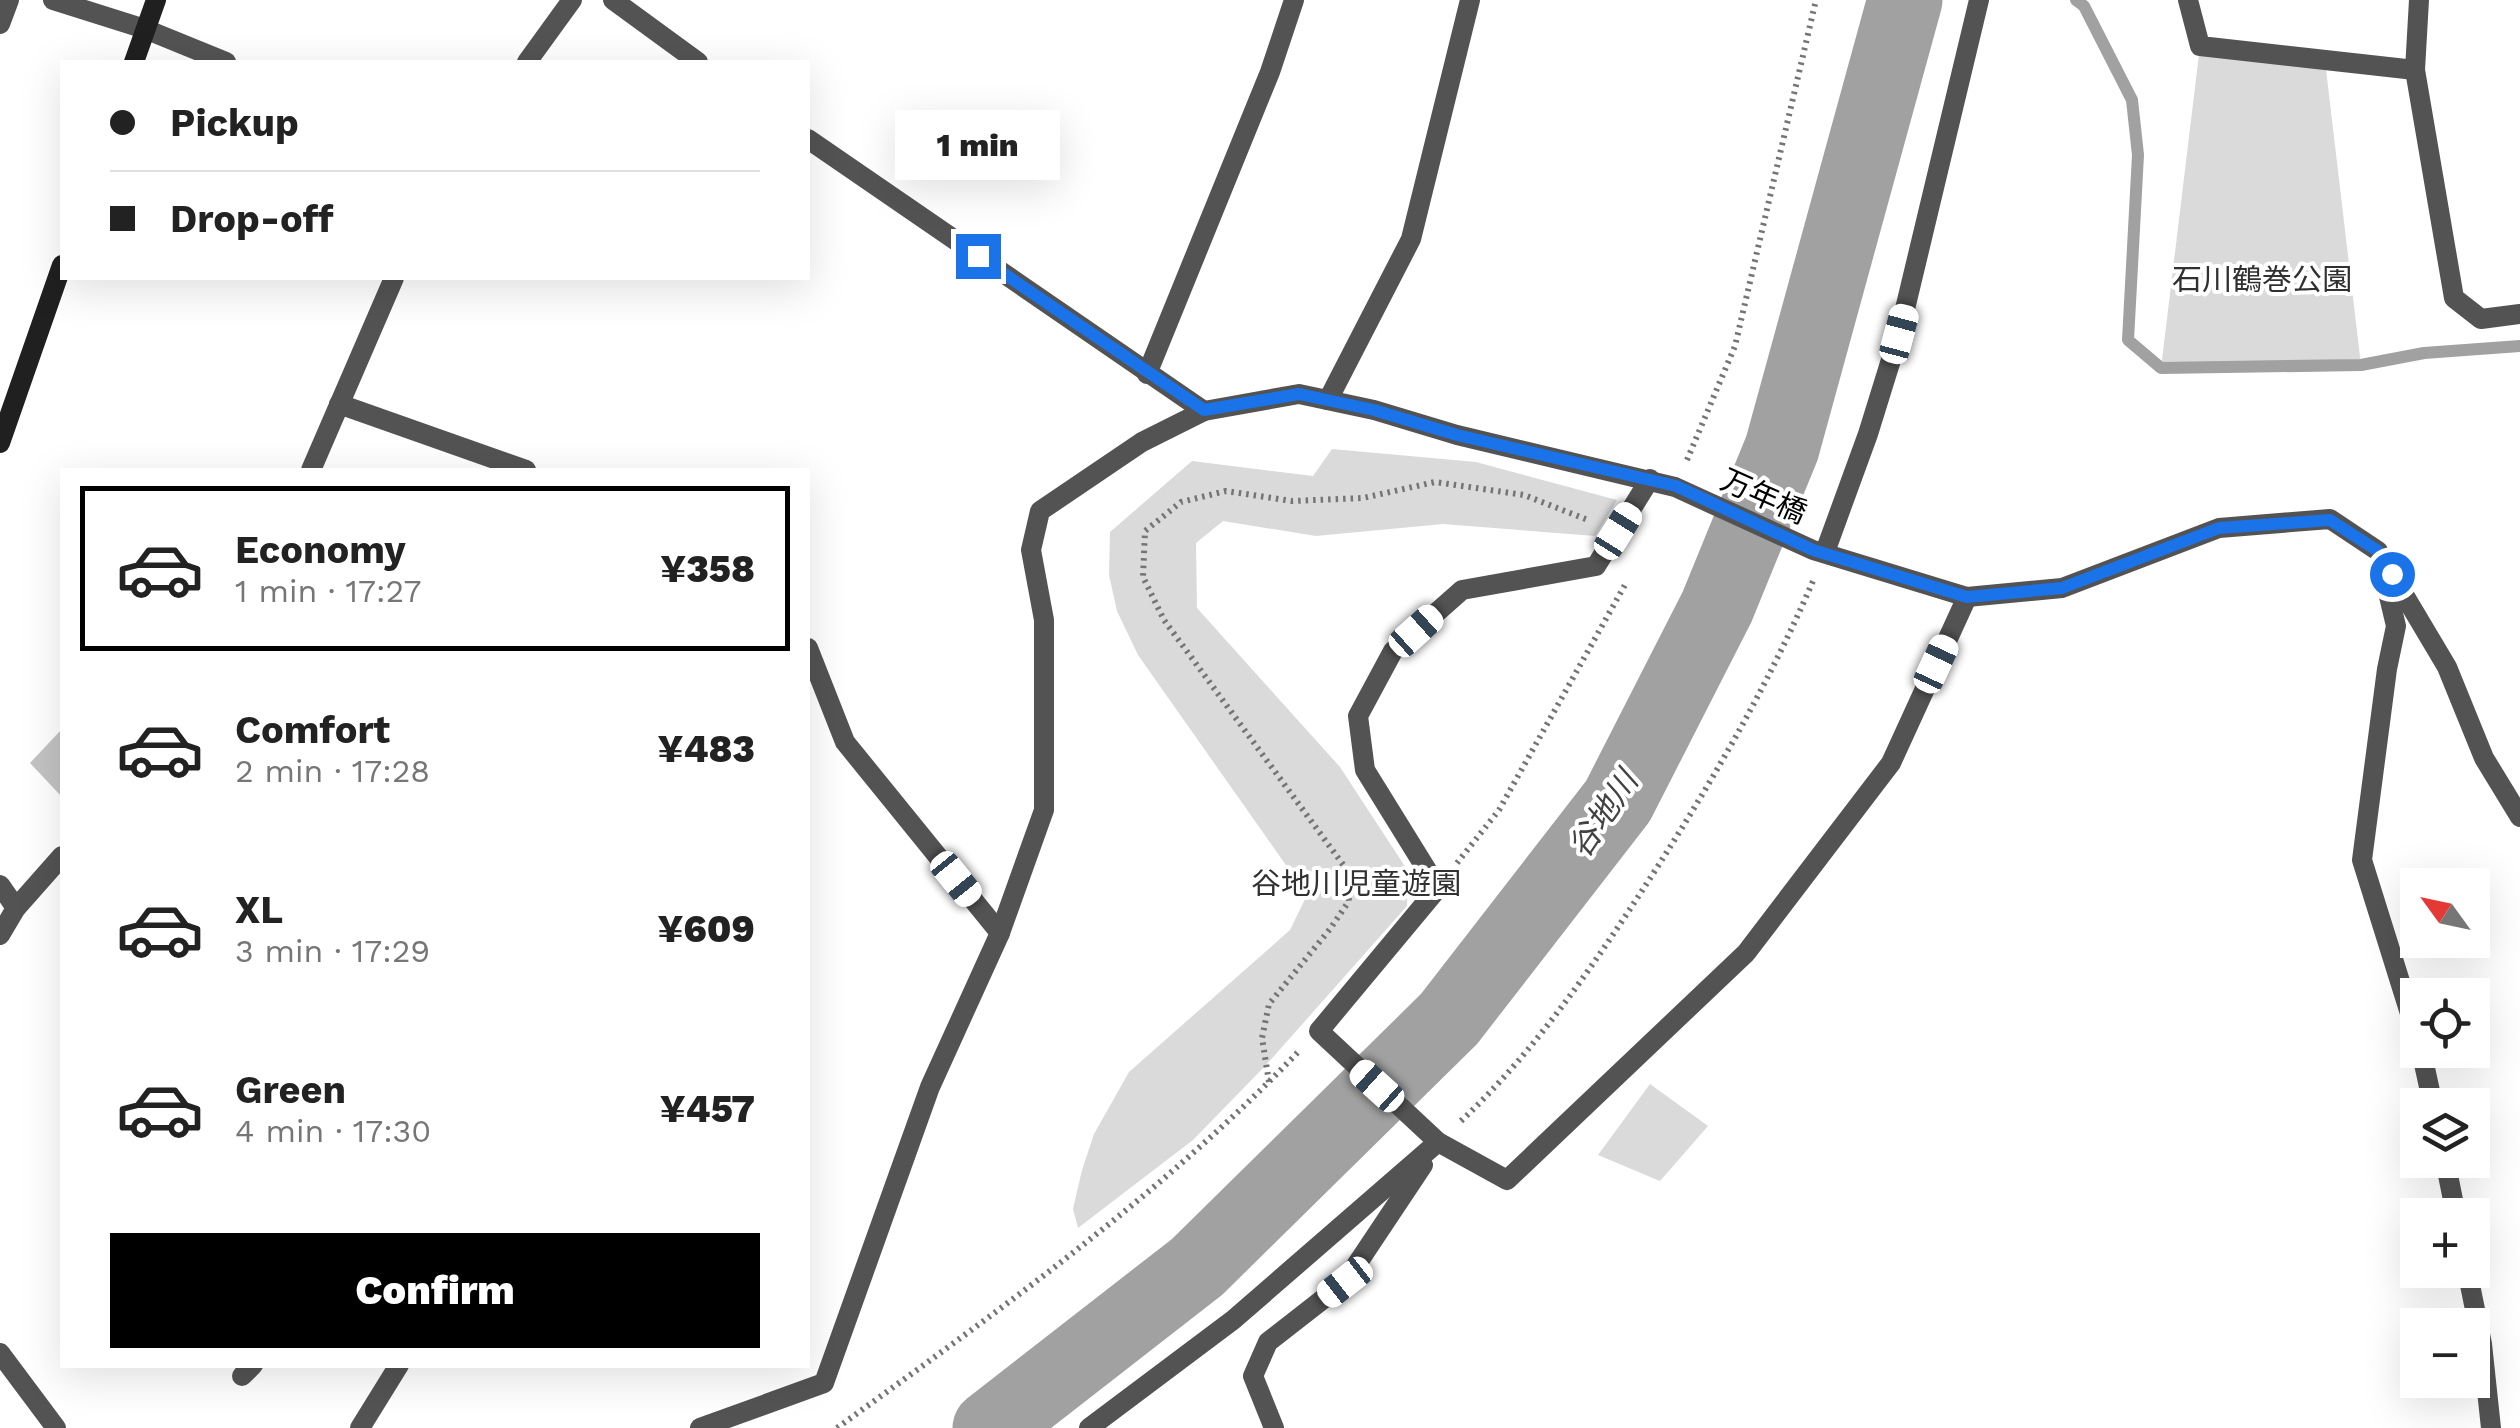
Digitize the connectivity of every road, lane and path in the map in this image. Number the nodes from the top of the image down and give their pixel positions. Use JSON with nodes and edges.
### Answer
{"nodes":[{"id":1,"x":9,"y":0,"type":"edge"},
{"id":2,"x":54,"y":0,"type":"edge"},
{"id":3,"x":156,"y":0,"type":"edge"},
{"id":4,"x":572,"y":0,"type":"edge"},
{"id":5,"x":614,"y":0,"type":"edge"},
{"id":6,"x":1294,"y":0,"type":"edge"},
{"id":7,"x":1470,"y":0,"type":"edge"},
{"id":8,"x":1816,"y":0,"type":"edge"},
{"id":9,"x":1979,"y":0,"type":"edge"},
{"id":10,"x":2188,"y":0,"type":"edge"},
{"id":11,"x":2419,"y":0,"type":"edge"},
{"id":12,"x":0,"y":24,"type":"edge"},
{"id":13,"x":146,"y":29,"type":"junction"},
{"id":14,"x":135,"y":60,"type":"edge"},
{"id":15,"x":221,"y":60,"type":"edge"},
{"id":16,"x":528,"y":60,"type":"edge"},
{"id":17,"x":695,"y":60,"type":"edge"},
{"id":18,"x":2415,"y":70,"type":"junction"},
{"id":19,"x":810,"y":140,"type":"edge"},
{"id":20,"x":60,"y":271,"type":"edge"},
{"id":21,"x":393,"y":280,"type":"edge"},
{"id":22,"x":2520,"y":314,"type":"edge"},
{"id":23,"x":1148,"y":374,"type":"junction"},
{"id":24,"x":1328,"y":400,"type":"junction"},
{"id":25,"x":339,"y":404,"type":"junction"},
{"id":26,"x":1204,"y":410,"type":"junction"},
{"id":27,"x":1704,"y":419,"type":"dead end"},
{"id":28,"x":0,"y":444,"type":"edge"},
{"id":29,"x":311,"y":468,"type":"edge"},
{"id":30,"x":520,"y":468,"type":"edge"},
{"id":31,"x":1650,"y":479,"type":"junction"},
{"id":32,"x":1618,"y":531,"type":"junction"},
{"id":33,"x":1819,"y":551,"type":"junction"},
{"id":34,"x":2378,"y":551,"type":"junction"},
{"id":35,"x":1627,"y":581,"type":"dead end"},
{"id":36,"x":1967,"y":597,"type":"junction"},
{"id":37,"x":810,"y":653,"type":"edge"},
{"id":38,"x":2520,"y":817,"type":"edge"},
{"id":39,"x":60,"y":858,"type":"edge"},
{"id":40,"x":0,"y":885,"type":"edge"},
{"id":41,"x":1438,"y":888,"type":"junction"},
{"id":42,"x":16,"y":908,"type":"junction"},
{"id":43,"x":1000,"y":934,"type":"junction"},
{"id":44,"x":0,"y":935,"type":"edge"},
{"id":45,"x":2400,"y":981,"type":"edge"},
{"id":46,"x":1325,"y":1038,"type":"junction"},
{"id":47,"x":1269,"y":1082,"type":"junction"},
{"id":48,"x":1431,"y":1135,"type":"junction"},
{"id":49,"x":2471,"y":1288,"type":"edge"},
{"id":50,"x":0,"y":1353,"type":"edge"},
{"id":51,"x":397,"y":1368,"type":"edge"},
{"id":52,"x":56,"y":1428,"type":"edge"},
{"id":53,"x":360,"y":1428,"type":"edge"},
{"id":54,"x":700,"y":1428,"type":"edge"},
{"id":55,"x":836,"y":1428,"type":"edge"},
{"id":56,"x":1089,"y":1428,"type":"edge"},
{"id":57,"x":1274,"y":1428,"type":"edge"},
{"id":58,"x":2491,"y":1428,"type":"edge"}],
"edges":[{"from":1,"to":12,"type":"street"},
{"from":2,"to":13,"type":"street"},
{"from":3,"to":13,"type":"main road"},
{"from":4,"to":16,"type":"street"},
{"from":5,"to":17,"type":"street"},
{"from":6,"to":23,"type":"street"},
{"from":7,"to":24,"type":"street"},
{"from":8,"to":27,"type":"path"},
{"from":9,"to":33,"type":"street"},
{"from":10,"to":18,"type":"street"},
{"from":11,"to":18,"type":"street"},
{"from":13,"to":14,"type":"main road"},
{"from":13,"to":15,"type":"street"},
{"from":18,"to":22,"type":"street"},
{"from":19,"to":23,"type":"street"},
{"from":20,"to":28,"type":"main road"},
{"from":21,"to":25,"type":"street"},
{"from":23,"to":26,"type":"street"},
{"from":24,"to":26,"type":"street","name":"万年橋"},
{"from":24,"to":31,"type":"street","name":"万年橋"},
{"from":25,"to":29,"type":"street"},
{"from":25,"to":30,"type":"street"},
{"from":26,"to":43,"type":"street","name":"万年橋"},
{"from":31,"to":32,"type":"street"},
{"from":31,"to":33,"type":"street","name":"万年橋"},
{"from":32,"to":41,"type":"street"},
{"from":32,"to":47,"type":"path"},
{"from":33,"to":36,"type":"street","name":"万年橋"},
{"from":33,"to":48,"type":"path"},
{"from":34,"to":36,"type":"street"},
{"from":34,"to":38,"type":"street"},
{"from":34,"to":45,"type":"street"},
{"from":35,"to":41,"type":"path"},
{"from":36,"to":48,"type":"street"},
{"from":37,"to":43,"type":"street"},
{"from":39,"to":42,"type":"street"},
{"from":40,"to":42,"type":"street"},
{"from":41,"to":46,"type":"street"},
{"from":42,"to":44,"type":"street"},
{"from":43,"to":54,"type":"street","name":"万年橋"},
{"from":46,"to":47,"type":"path"},
{"from":46,"to":48,"type":"street"},
{"from":47,"to":55,"type":"path"},
{"from":48,"to":56,"type":"street"},
{"from":48,"to":57,"type":"street"},
{"from":49,"to":58,"type":"street"},
{"from":50,"to":52,"type":"street"},
{"from":51,"to":53,"type":"street"}]}
